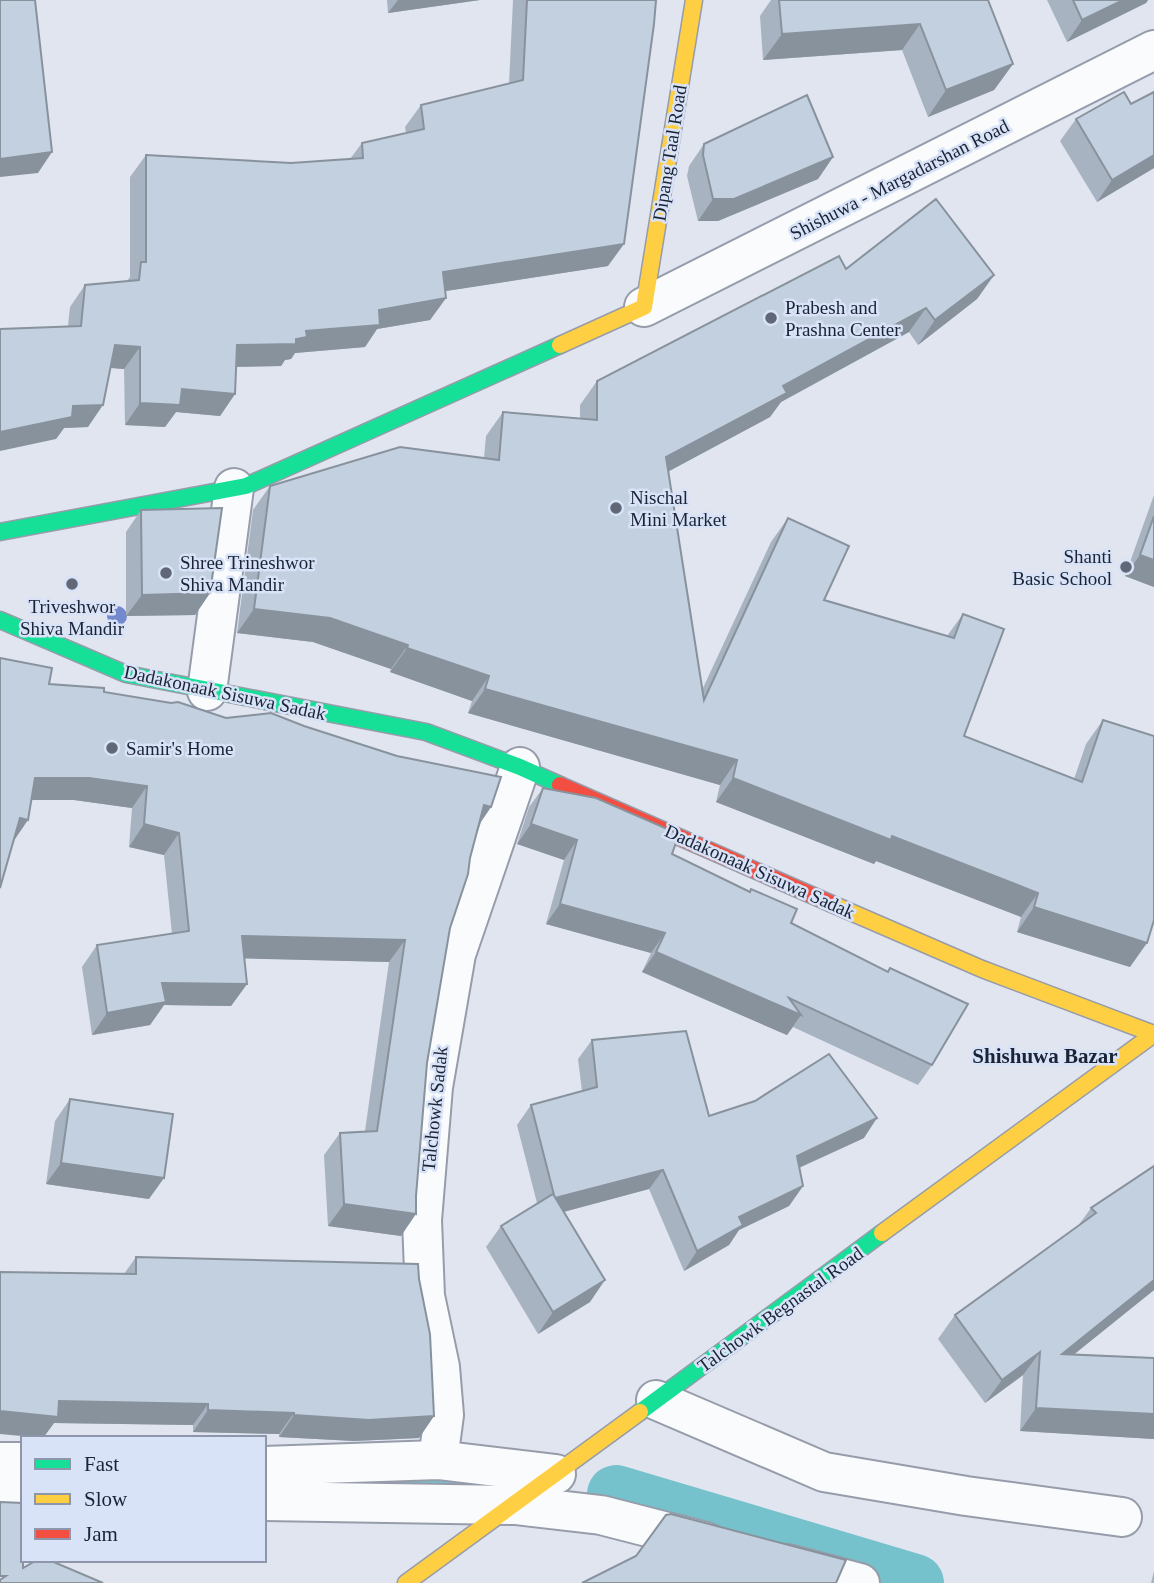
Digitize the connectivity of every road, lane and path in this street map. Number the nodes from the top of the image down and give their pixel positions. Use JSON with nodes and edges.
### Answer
{"nodes":[{"id":1,"x":694,"y":0,"type":"edge"},
{"id":2,"x":1154,"y":50,"type":"edge"},
{"id":3,"x":644,"y":307,"type":"junction"},
{"id":4,"x":234,"y":488,"type":"junction"},
{"id":5,"x":0,"y":532,"type":"edge"},
{"id":6,"x":0,"y":620,"type":"edge"},
{"id":7,"x":208,"y":691,"type":"junction"},
{"id":8,"x":520,"y":767,"type":"junction"},
{"id":9,"x":1154,"y":1034,"type":"edge"},
{"id":10,"x":656,"y":1400,"type":"junction"},
{"id":11,"x":438,"y":1460,"type":"junction"},
{"id":12,"x":0,"y":1462,"type":"edge"},
{"id":13,"x":21,"y":1462,"type":"edge"},
{"id":14,"x":266,"y":1466,"type":"edge"},
{"id":15,"x":556,"y":1474,"type":"junction"},
{"id":16,"x":0,"y":1496,"type":"edge"},
{"id":17,"x":21,"y":1497,"type":"edge"},
{"id":18,"x":266,"y":1501,"type":"edge"},
{"id":19,"x":515,"y":1505,"type":"junction"},
{"id":20,"x":1122,"y":1517,"type":"dead end"},
{"id":21,"x":406,"y":1583,"type":"edge"},
{"id":22,"x":860,"y":1583,"type":"edge"}],
"edges":[{"from":1,"to":3,"type":"main road","name":"Dipang Taal Road"},
{"from":2,"to":3,"type":"street","name":"Shishuwa - Margadarshan Road"},
{"from":3,"to":4,"type":"main road"},
{"from":4,"to":5,"type":"main road"},
{"from":4,"to":7,"type":"street"},
{"from":6,"to":7,"type":"main road","name":"Dadakonaak Sisuwa Sadak"},
{"from":7,"to":8,"type":"main road","name":"Dadakonaak Sisuwa Sadak"},
{"from":8,"to":9,"type":"main road","name":"Dadakonaak Sisuwa Sadak"},
{"from":8,"to":11,"type":"street","name":"Talchowk Sadak"},
{"from":9,"to":10,"type":"main road","name":"Talchowk Begnastal Road"},
{"from":10,"to":15,"type":"main road","name":"Talchowk Begnastal Road"},
{"from":10,"to":20,"type":"street"},
{"from":11,"to":14,"type":"street"},
{"from":11,"to":15,"type":"street"},
{"from":12,"to":13,"type":"street"},
{"from":15,"to":19,"type":"main road","name":"Talchowk Begnastal Road"},
{"from":16,"to":17,"type":"street"},
{"from":18,"to":19,"type":"street"},
{"from":19,"to":21,"type":"main road","name":"Talchowk Begnastal Road"},
{"from":19,"to":22,"type":"street"}]}
